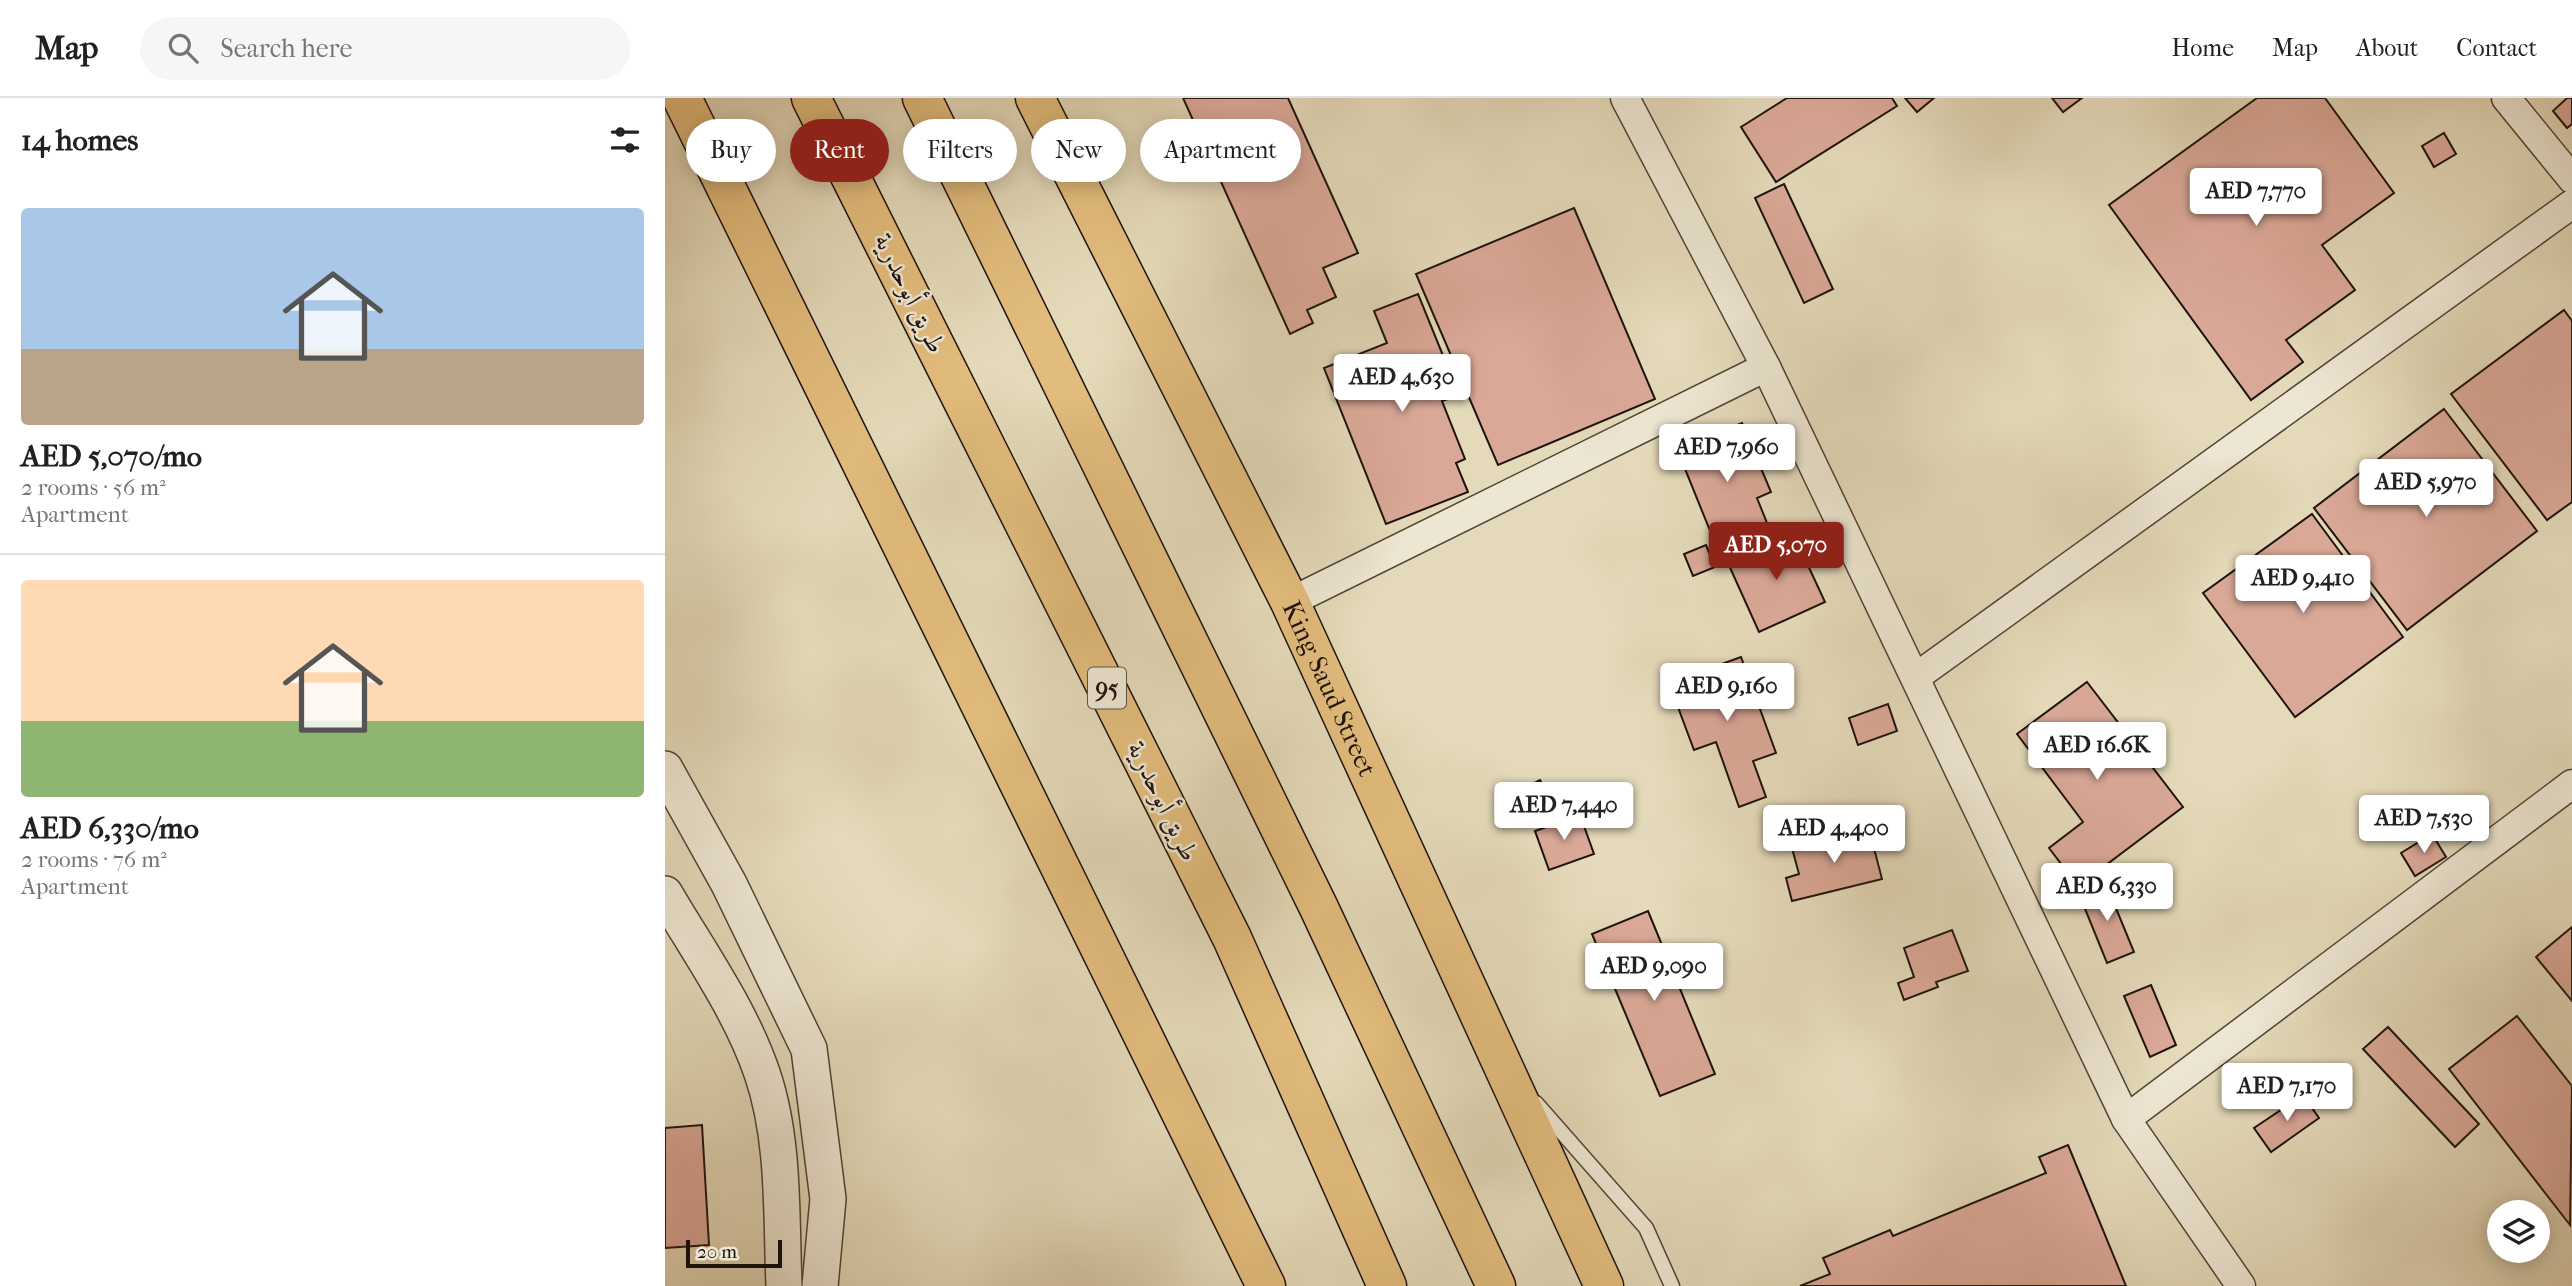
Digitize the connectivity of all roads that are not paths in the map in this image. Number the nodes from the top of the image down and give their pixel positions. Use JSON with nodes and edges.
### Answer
{"nodes":[{"id":1,"x":682,"y":98,"type":"edge"},
{"id":2,"x":811,"y":98,"type":"edge"},
{"id":3,"x":922,"y":98,"type":"edge"},
{"id":4,"x":1035,"y":98,"type":"edge"},
{"id":5,"x":1625,"y":98,"type":"edge"},
{"id":6,"x":2506,"y":98,"type":"edge"},
{"id":7,"x":2572,"y":179,"type":"edge"},
{"id":8,"x":2572,"y":204,"type":"edge"},
{"id":9,"x":1766,"y":367,"type":"junction"},
{"id":10,"x":1290,"y":602,"type":"junction"},
{"id":11,"x":1916,"y":677,"type":"junction"},
{"id":12,"x":665,"y":769,"type":"edge"},
{"id":13,"x":2572,"y":784,"type":"edge"},
{"id":14,"x":665,"y":894,"type":"edge"},
{"id":15,"x":1503,"y":1066,"type":"junction"},
{"id":16,"x":2126,"y":1119,"type":"junction"},
{"id":17,"x":784,"y":1286,"type":"edge"},
{"id":18,"x":820,"y":1286,"type":"edge"},
{"id":19,"x":1266,"y":1286,"type":"edge"},
{"id":20,"x":1387,"y":1286,"type":"edge"},
{"id":21,"x":1496,"y":1286,"type":"edge"},
{"id":22,"x":1604,"y":1286,"type":"edge"},
{"id":23,"x":1672,"y":1286,"type":"edge"},
{"id":24,"x":2241,"y":1286,"type":"edge"}],
"edges":[{"from":1,"to":19,"type":"main road"},
{"from":2,"to":20,"type":"main road","name":"طريق أبوحدرية","number":"95"},
{"from":3,"to":21,"type":"main road"},
{"from":4,"to":10,"type":"main road","name":"King Saud Street"},
{"from":5,"to":9,"type":"street"},
{"from":6,"to":7,"type":"street"},
{"from":8,"to":11,"type":"street"},
{"from":9,"to":10,"type":"street"},
{"from":9,"to":11,"type":"street"},
{"from":10,"to":15,"type":"main road","name":"King Saud Street"},
{"from":11,"to":16,"type":"street"},
{"from":12,"to":18,"type":"street"},
{"from":13,"to":16,"type":"street"},
{"from":14,"to":17,"type":"street"},
{"from":15,"to":22,"type":"main road","name":"King Saud Street"},
{"from":15,"to":23,"type":"lane"},
{"from":16,"to":24,"type":"street"}]}
